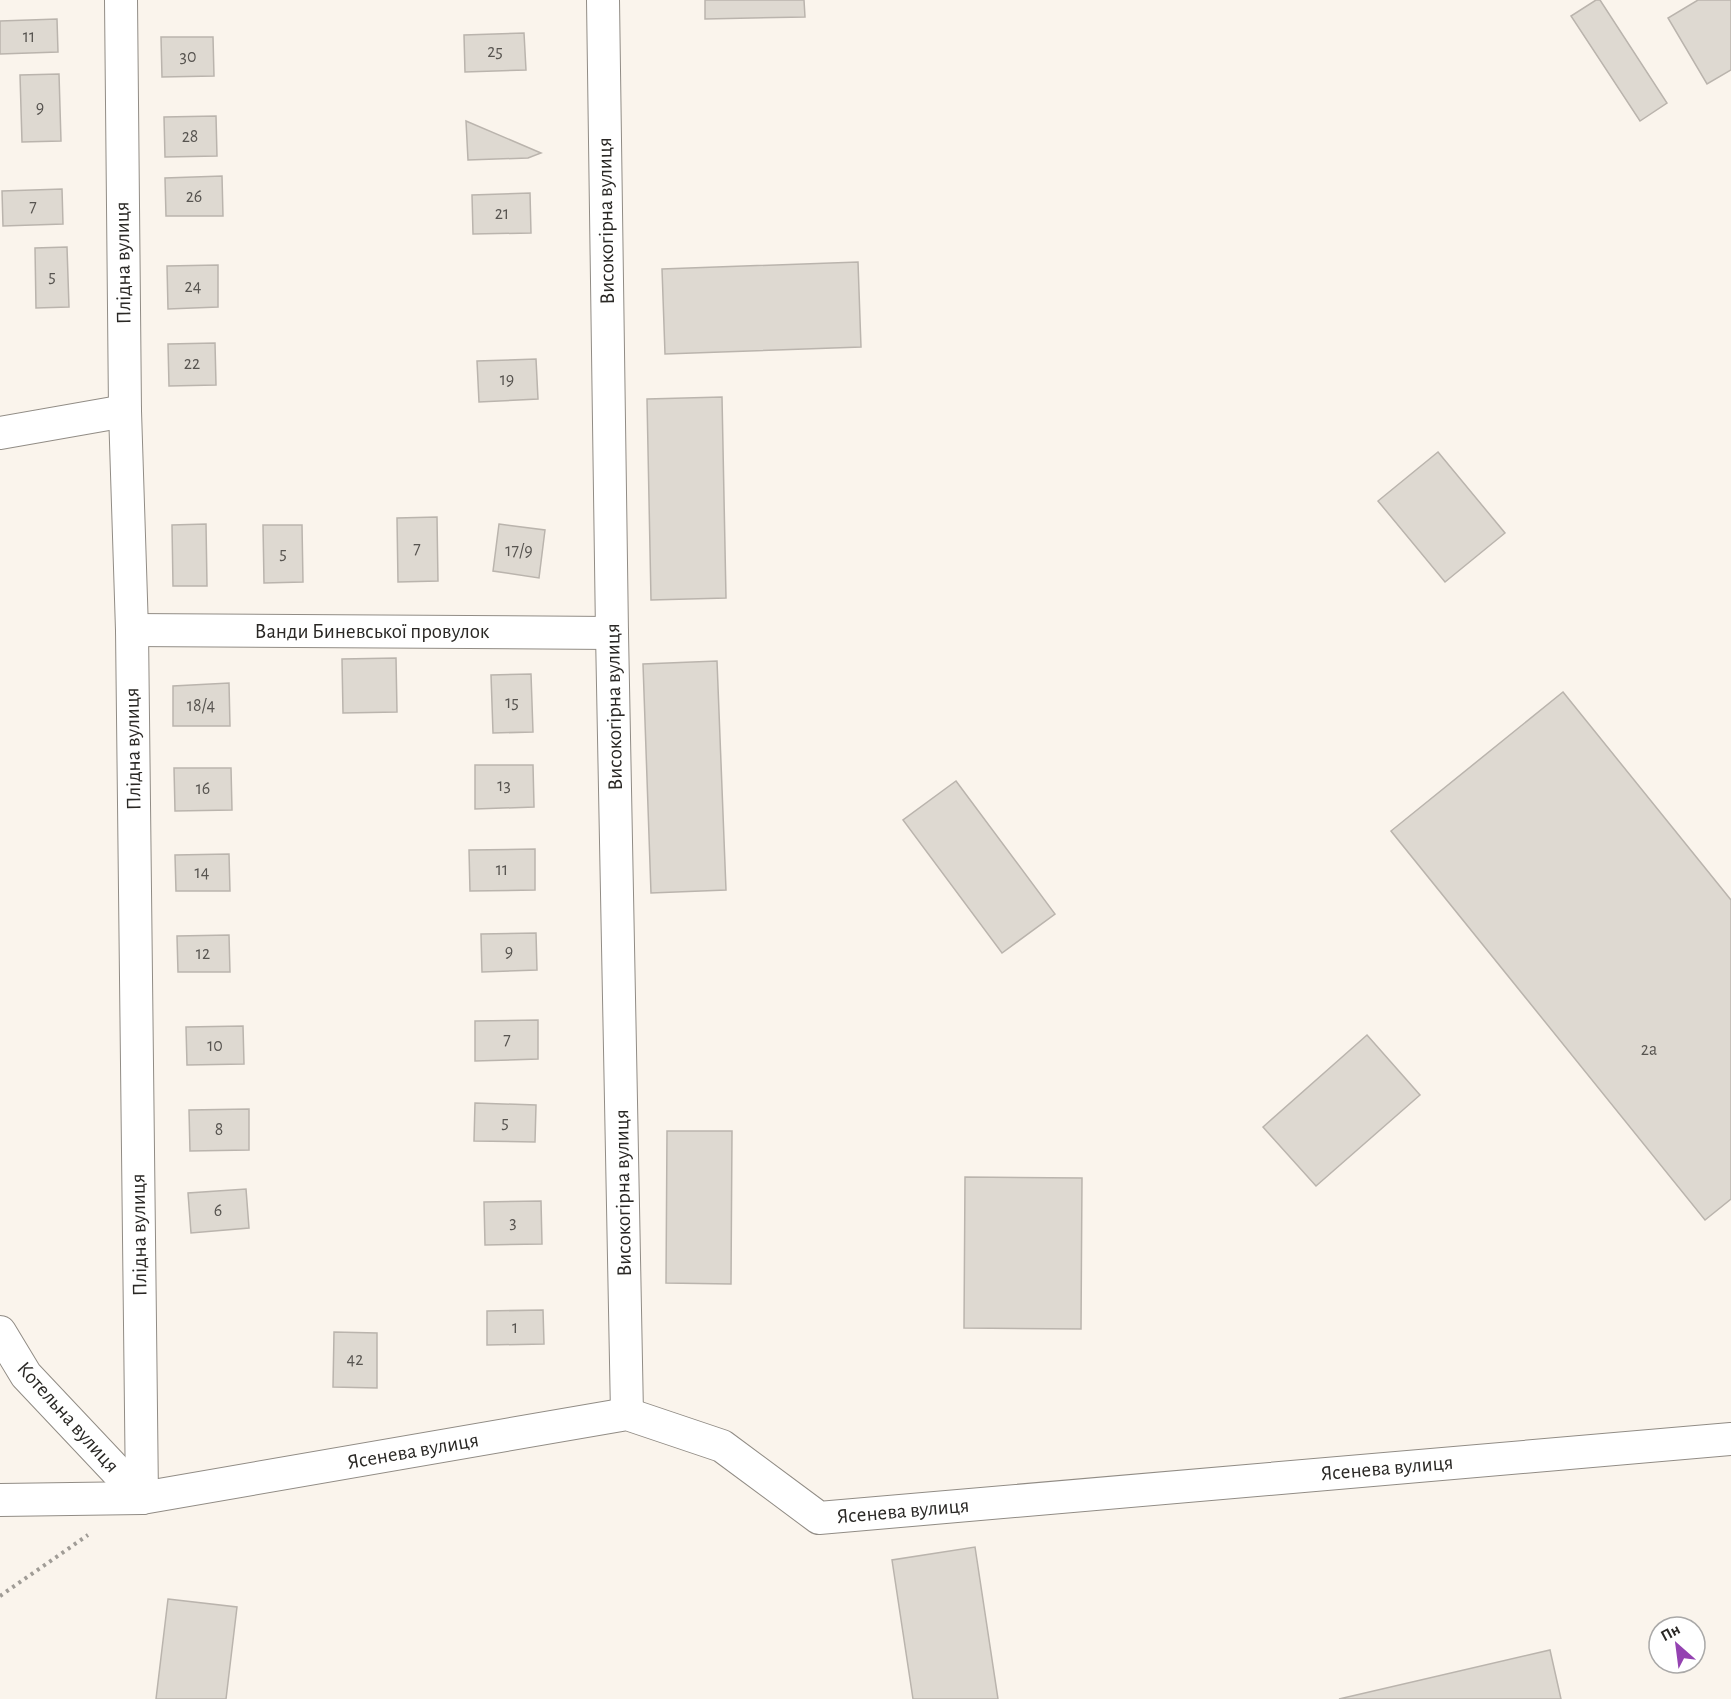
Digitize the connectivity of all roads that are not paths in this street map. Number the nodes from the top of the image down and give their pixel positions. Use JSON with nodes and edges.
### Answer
{"nodes":[{"id":1,"x":121,"y":0,"type":"edge"},
{"id":2,"x":603,"y":0,"type":"edge"},
{"id":3,"x":125,"y":411,"type":"junction"},
{"id":4,"x":0,"y":433,"type":"edge"},
{"id":5,"x":132,"y":630,"type":"junction"},
{"id":6,"x":612,"y":633,"type":"junction"},
{"id":7,"x":0,"y":1332,"type":"edge"},
{"id":8,"x":627,"y":1414,"type":"junction"},
{"id":9,"x":1731,"y":1438,"type":"edge"},
{"id":10,"x":142,"y":1497,"type":"junction"},
{"id":11,"x":0,"y":1500,"type":"edge"}],
"edges":[{"from":1,"to":3,"type":"street","name":"Плідна вулиця"},
{"from":2,"to":6,"type":"street","name":"Високогірна вулиця"},
{"from":3,"to":4,"type":"street"},
{"from":3,"to":5,"type":"street","name":"Плідна вулиця"},
{"from":5,"to":6,"type":"street","name":"Ванди Биневської провулок"},
{"from":5,"to":10,"type":"street","name":"Плідна вулиця"},
{"from":6,"to":8,"type":"street","name":"Високогірна вулиця"},
{"from":7,"to":10,"type":"street","name":"Котельна вулиця"},
{"from":8,"to":9,"type":"street","name":"Ясенева вулиця"},
{"from":8,"to":10,"type":"street","name":"Ясенева вулиця"},
{"from":10,"to":11,"type":"street","name":"Ясенева вулиця"}]}
